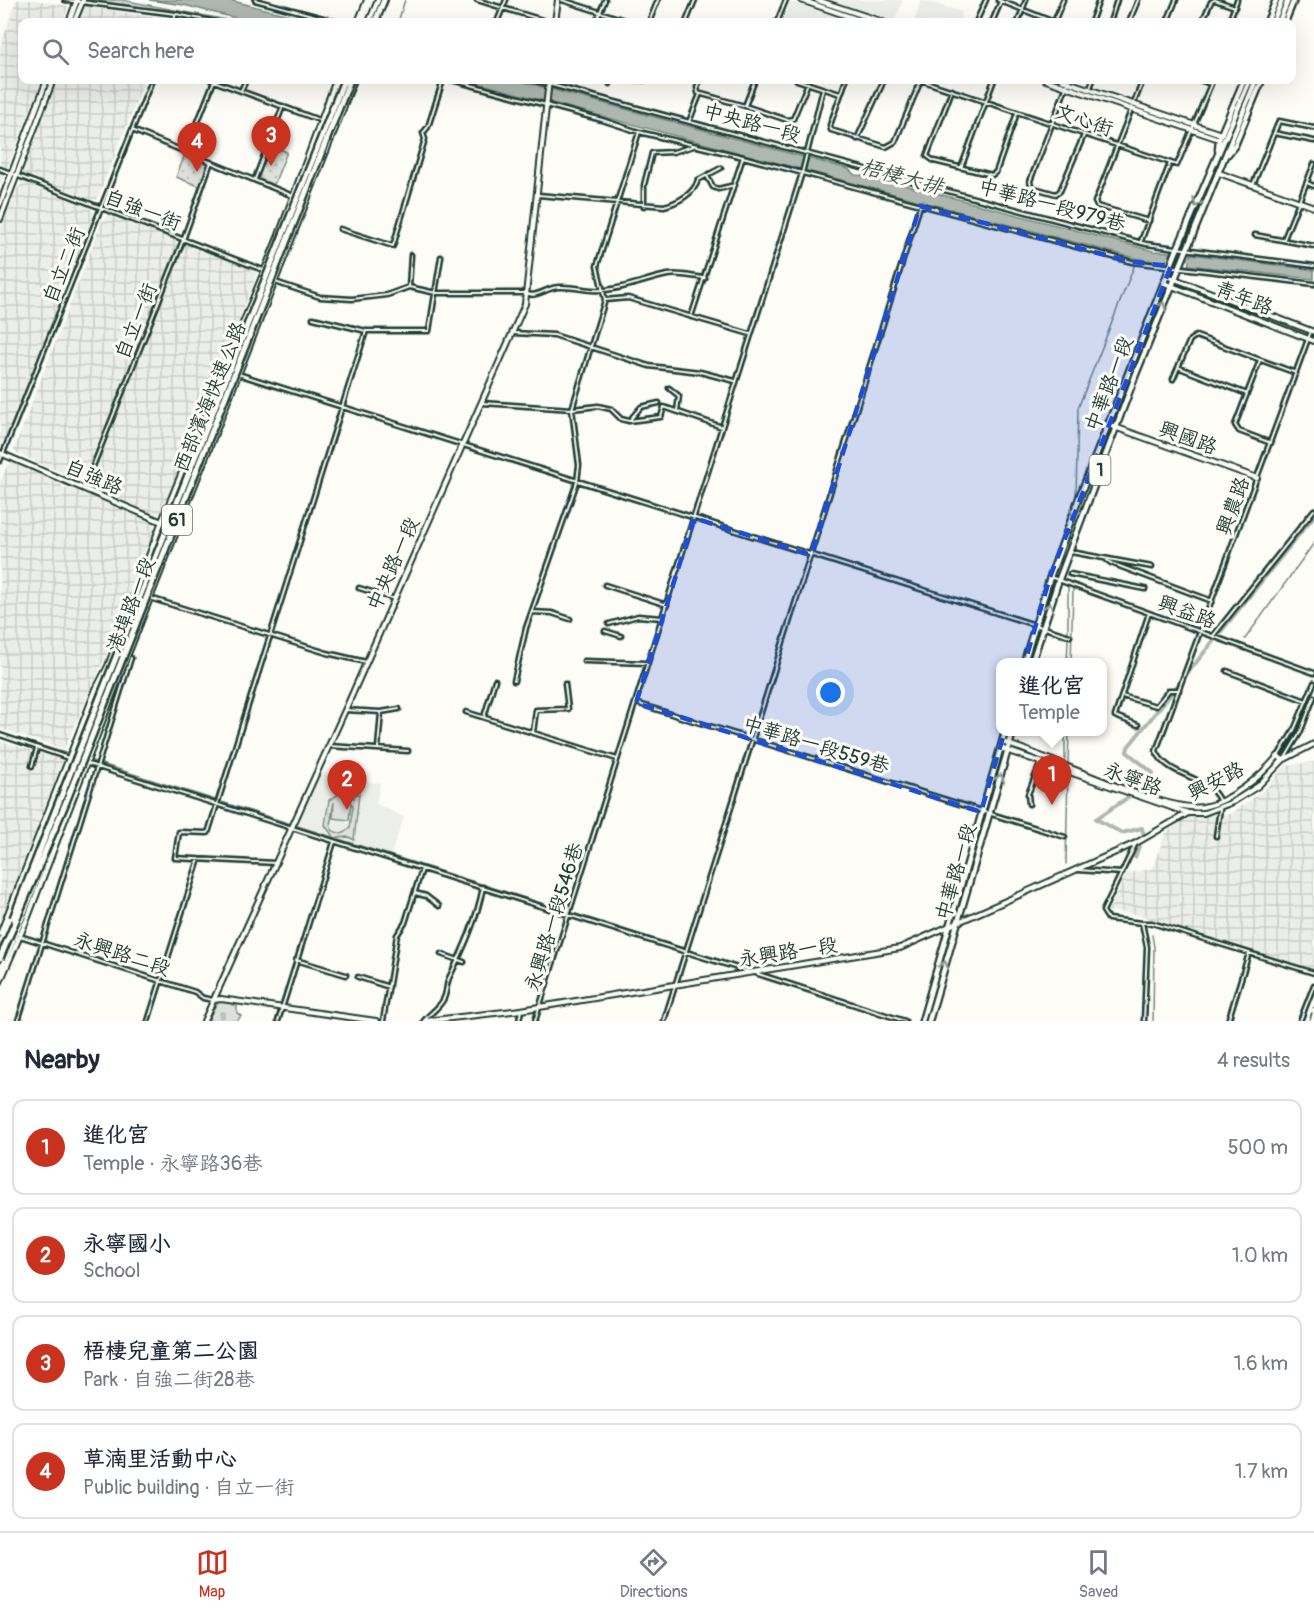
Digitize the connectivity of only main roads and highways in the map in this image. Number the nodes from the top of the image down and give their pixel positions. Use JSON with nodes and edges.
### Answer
{"nodes":[{"id":1,"x":377,"y":0,"type":"edge"},
{"id":2,"x":1276,"y":0,"type":"edge"},
{"id":3,"x":1282,"y":0,"type":"edge"},
{"id":4,"x":1288,"y":0,"type":"edge"},
{"id":5,"x":1294,"y":0,"type":"edge"},
{"id":6,"x":370,"y":18,"type":"edge"},
{"id":7,"x":370,"y":18,"type":"edge"},
{"id":8,"x":1269,"y":18,"type":"edge"},
{"id":9,"x":1275,"y":18,"type":"edge"},
{"id":10,"x":1281,"y":18,"type":"edge"},
{"id":11,"x":1287,"y":18,"type":"edge"},
{"id":12,"x":345,"y":84,"type":"edge"},
{"id":13,"x":345,"y":84,"type":"edge"},
{"id":14,"x":1242,"y":84,"type":"edge"},
{"id":15,"x":1249,"y":84,"type":"edge"},
{"id":16,"x":1254,"y":84,"type":"edge"},
{"id":17,"x":1260,"y":84,"type":"edge"},
{"id":18,"x":333,"y":117,"type":"junction"},
{"id":19,"x":1235,"y":122,"type":"junction"},
{"id":20,"x":1218,"y":153,"type":"junction"},
{"id":21,"x":1226,"y":156,"type":"junction"},
{"id":22,"x":1025,"y":658,"type":"edge"},
{"id":23,"x":1033,"y":658,"type":"edge"},
{"id":24,"x":1004,"y":736,"type":"edge"},
{"id":25,"x":1012,"y":736,"type":"edge"},
{"id":26,"x":74,"y":767,"type":"junction"},
{"id":27,"x":66,"y":802,"type":"junction"},
{"id":28,"x":0,"y":945,"type":"edge"},
{"id":29,"x":0,"y":951,"type":"edge"},
{"id":30,"x":0,"y":960,"type":"edge"},
{"id":31,"x":0,"y":972,"type":"edge"},
{"id":32,"x":922,"y":1021,"type":"edge"},
{"id":33,"x":929,"y":1021,"type":"edge"}],
"edges":[{"from":1,"to":6,"type":"highway"},
{"from":1,"to":7,"type":"highway"},
{"from":2,"to":8,"type":"main road"},
{"from":3,"to":9,"type":"main road"},
{"from":4,"to":10,"type":"main road"},
{"from":5,"to":11,"type":"main road"},
{"from":12,"to":18,"type":"highway","name":"西部濱海快速公路","number":"61","bridge":true},
{"from":13,"to":18,"type":"highway","bridge":true},
{"from":14,"to":20,"type":"main road","name":"中華路一段","number":"1"},
{"from":15,"to":19,"type":"main road","number":"1"},
{"from":16,"to":19,"type":"main road","number":"1"},
{"from":17,"to":21,"type":"main road","name":"中華路一段","number":"1"},
{"from":18,"to":26,"type":"highway","name":"西部濱海快速公路","number":"61","bridge":true},
{"from":18,"to":27,"type":"highway","name":"西部濱海快速公路","number":"61","bridge":true},
{"from":19,"to":20,"type":"main road","name":"中華路一段","number":"1"},
{"from":19,"to":21,"type":"main road","name":"中華路一段","number":"1"},
{"from":20,"to":22,"type":"main road","name":"中華路一段","number":"1","one_way":true},
{"from":23,"to":21,"type":"main road","name":"中華路一段","number":"1","one_way":true},
{"from":24,"to":32,"type":"main road","name":"中華路一段"},
{"from":33,"to":25,"type":"main road","name":"中華路一段","one_way":true},
{"from":26,"to":28,"type":"highway","bridge":true},
{"from":26,"to":29,"type":"highway","name":"西部濱海快速公路","number":"61","bridge":true},
{"from":27,"to":30,"type":"highway","name":"西部濱海快速公路","number":"61","bridge":true},
{"from":27,"to":31,"type":"highway","bridge":true}]}
